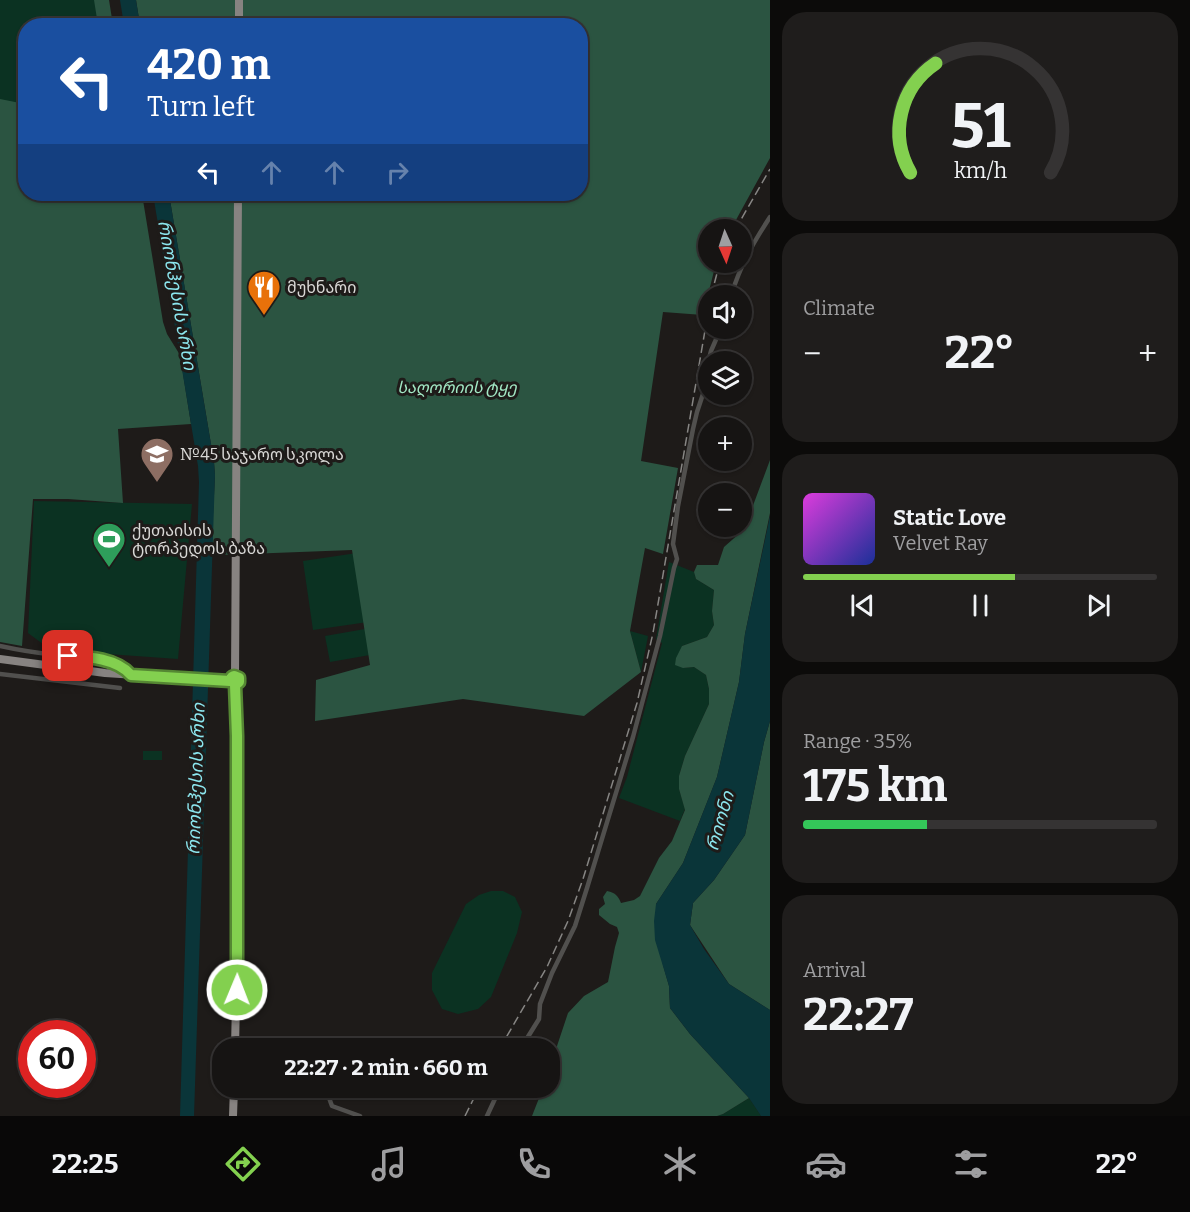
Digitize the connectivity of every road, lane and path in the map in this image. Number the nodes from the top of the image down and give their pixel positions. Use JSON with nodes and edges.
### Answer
{"nodes":[{"id":1,"x":239,"y":0,"type":"edge"},
{"id":2,"x":239,"y":18,"type":"edge"},
{"id":3,"x":238,"y":201,"type":"edge"},
{"id":4,"x":770,"y":217,"type":"edge"},
{"id":5,"x":735,"y":285,"type":"edge"},
{"id":6,"x":716,"y":339,"type":"edge"},
{"id":7,"x":0,"y":646,"type":"edge"},
{"id":8,"x":0,"y":659,"type":"edge"},
{"id":9,"x":0,"y":674,"type":"edge"},
{"id":10,"x":131,"y":675,"type":"junction"},
{"id":11,"x":234,"y":680,"type":"junction"},
{"id":12,"x":120,"y":688,"type":"dead end"},
{"id":13,"x":235,"y":1038,"type":"edge"},
{"id":14,"x":527,"y":1038,"type":"edge"},
{"id":15,"x":234,"y":1098,"type":"edge"},
{"id":16,"x":329,"y":1098,"type":"edge"},
{"id":17,"x":495,"y":1098,"type":"edge"},
{"id":18,"x":233,"y":1116,"type":"edge"},
{"id":19,"x":360,"y":1116,"type":"edge"},
{"id":20,"x":487,"y":1116,"type":"edge"}],
"edges":[{"from":1,"to":2,"type":"main road"},
{"from":3,"to":11,"type":"main road"},
{"from":4,"to":5,"type":"street"},
{"from":6,"to":14,"type":"street"},
{"from":7,"to":10,"type":"street"},
{"from":8,"to":10,"type":"main road"},
{"from":9,"to":12,"type":"street"},
{"from":10,"to":11,"type":"main road"},
{"from":11,"to":13,"type":"main road"},
{"from":15,"to":18,"type":"main road"},
{"from":16,"to":19,"type":"street"},
{"from":17,"to":20,"type":"street"}]}
